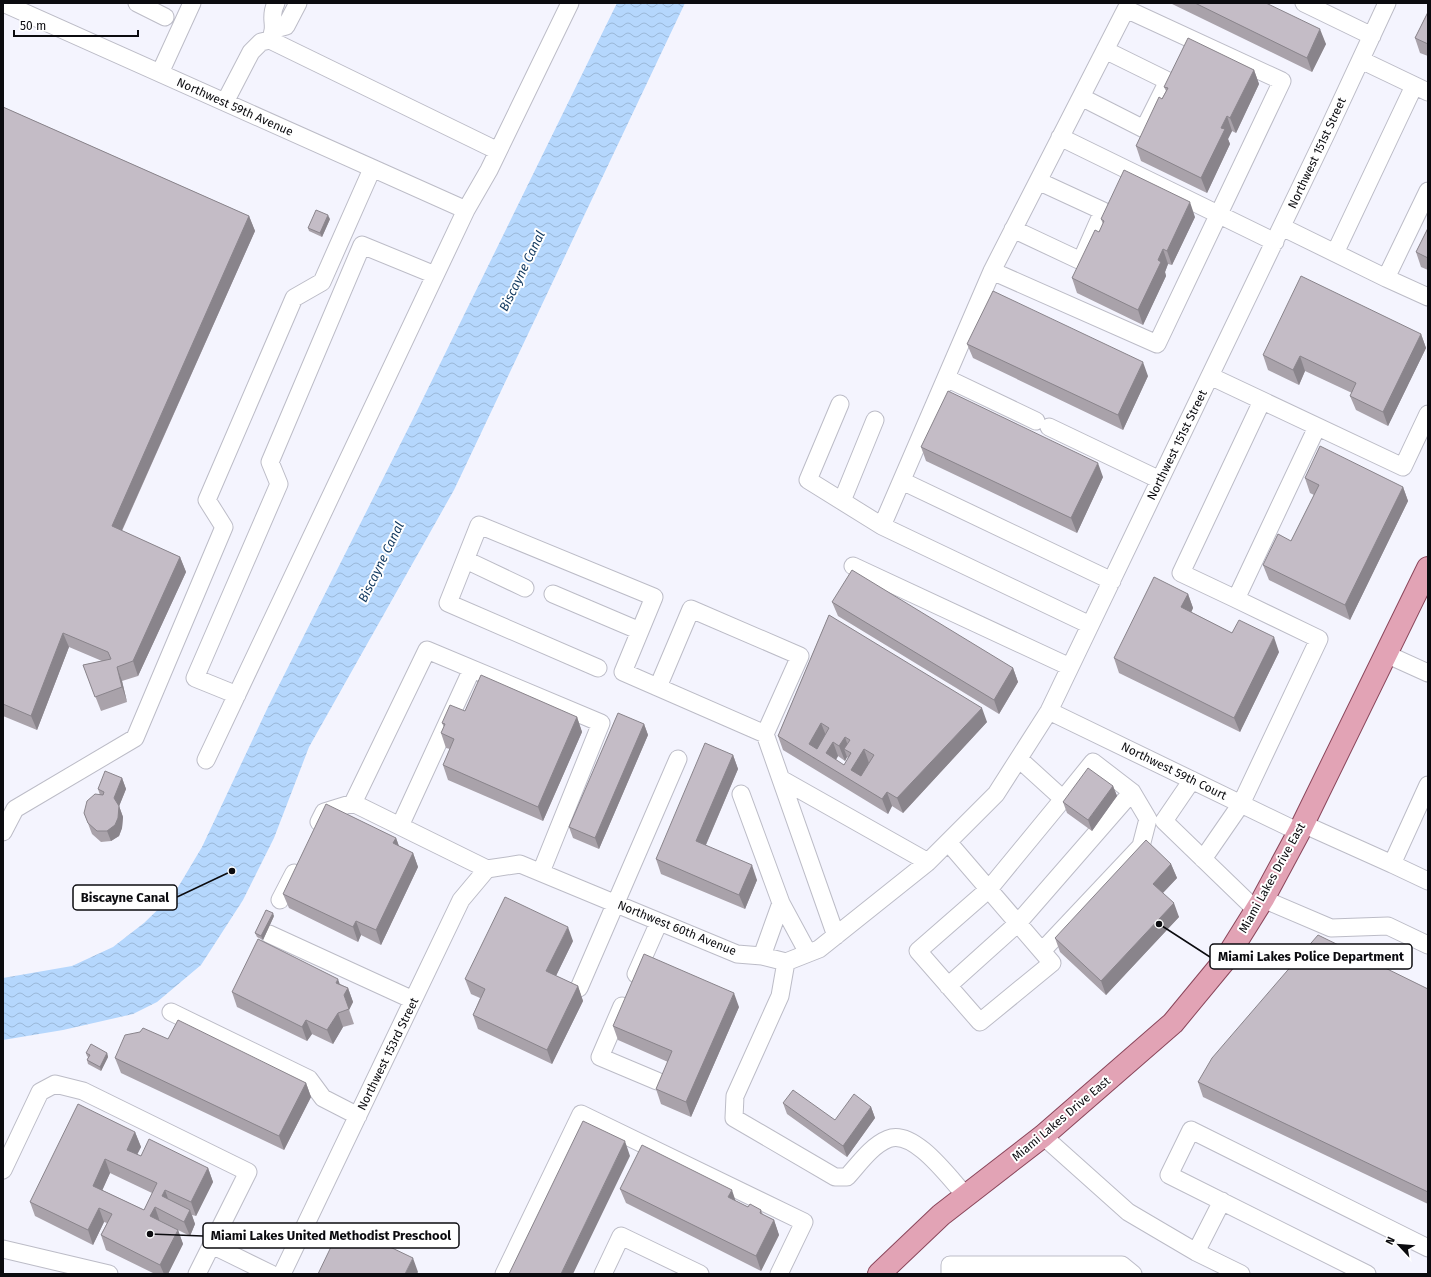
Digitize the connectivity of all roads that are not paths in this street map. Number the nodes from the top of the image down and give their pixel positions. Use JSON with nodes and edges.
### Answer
{"nodes":[{"id":1,"x":3,"y":3,"type":"edge"},
{"id":2,"x":137,"y":3,"type":"edge"},
{"id":3,"x":192,"y":3,"type":"edge"},
{"id":4,"x":276,"y":3,"type":"edge"},
{"id":5,"x":298,"y":3,"type":"edge"},
{"id":6,"x":570,"y":3,"type":"edge"},
{"id":7,"x":1304,"y":3,"type":"edge"},
{"id":8,"x":1387,"y":3,"type":"edge"},
{"id":9,"x":165,"y":16,"type":"dead end"},
{"id":10,"x":272,"y":34,"type":"junction"},
{"id":11,"x":1372,"y":36,"type":"junction"},
{"id":12,"x":1105,"y":50,"type":"junction"},
{"id":13,"x":1361,"y":60,"type":"junction"},
{"id":14,"x":160,"y":73,"type":"junction"},
{"id":15,"x":1421,"y":89,"type":"edge"},
{"id":16,"x":1081,"y":97,"type":"junction"},
{"id":17,"x":225,"y":102,"type":"junction"},
{"id":18,"x":1060,"y":137,"type":"junction"},
{"id":19,"x":498,"y":151,"type":"junction"},
{"id":20,"x":372,"y":169,"type":"junction"},
{"id":21,"x":1038,"y":181,"type":"junction"},
{"id":22,"x":1428,"y":191,"type":"edge"},
{"id":23,"x":466,"y":210,"type":"junction"},
{"id":24,"x":1218,"y":214,"type":"junction"},
{"id":25,"x":1013,"y":229,"type":"junction"},
{"id":26,"x":1278,"y":234,"type":"junction"},
{"id":27,"x":1335,"y":253,"type":"junction"},
{"id":28,"x":992,"y":271,"type":"junction"},
{"id":29,"x":435,"y":276,"type":"junction"},
{"id":30,"x":1386,"y":278,"type":"junction"},
{"id":31,"x":1428,"y":297,"type":"edge"},
{"id":32,"x":1210,"y":376,"type":"junction"},
{"id":33,"x":946,"y":378,"type":"junction"},
{"id":34,"x":1262,"y":401,"type":"junction"},
{"id":35,"x":840,"y":404,"type":"dead end"},
{"id":36,"x":1428,"y":414,"type":"edge"},
{"id":37,"x":875,"y":420,"type":"dead end"},
{"id":38,"x":1317,"y":427,"type":"junction"},
{"id":39,"x":1160,"y":480,"type":"junction"},
{"id":40,"x":902,"y":481,"type":"junction"},
{"id":41,"x":842,"y":501,"type":"junction"},
{"id":42,"x":882,"y":526,"type":"junction"},
{"id":43,"x":466,"y":560,"type":"junction"},
{"id":44,"x":853,"y":566,"type":"dead end"},
{"id":45,"x":1428,"y":568,"type":"edge"},
{"id":46,"x":1112,"y":580,"type":"junction"},
{"id":47,"x":525,"y":588,"type":"dead end"},
{"id":48,"x":553,"y":594,"type":"dead end"},
{"id":49,"x":1236,"y":599,"type":"junction"},
{"id":50,"x":1090,"y":625,"type":"junction"},
{"id":51,"x":640,"y":631,"type":"junction"},
{"id":52,"x":1386,"y":654,"type":"junction"},
{"id":53,"x":1070,"y":667,"type":"junction"},
{"id":54,"x":472,"y":668,"type":"junction"},
{"id":55,"x":598,"y":668,"type":"dead end"},
{"id":56,"x":1428,"y":673,"type":"edge"},
{"id":57,"x":658,"y":687,"type":"junction"},
{"id":58,"x":237,"y":695,"type":"junction"},
{"id":59,"x":1049,"y":711,"type":"junction"},
{"id":60,"x":765,"y":734,"type":"junction"},
{"id":61,"x":1019,"y":759,"type":"junction"},
{"id":62,"x":206,"y":760,"type":"dead end"},
{"id":63,"x":678,"y":760,"type":"dead end"},
{"id":64,"x":781,"y":779,"type":"junction"},
{"id":65,"x":1192,"y":780,"type":"junction"},
{"id":66,"x":1428,"y":785,"type":"edge"},
{"id":67,"x":1132,"y":792,"type":"junction"},
{"id":68,"x":741,"y":794,"type":"dead end"},
{"id":69,"x":1063,"y":800,"type":"junction"},
{"id":70,"x":353,"y":803,"type":"junction"},
{"id":71,"x":1241,"y":804,"type":"junction"},
{"id":72,"x":400,"y":826,"type":"junction"},
{"id":73,"x":1301,"y":828,"type":"junction"},
{"id":74,"x":3,"y":832,"type":"edge"},
{"id":75,"x":310,"y":839,"type":"edge"},
{"id":76,"x":948,"y":842,"type":"junction"},
{"id":77,"x":1203,"y":859,"type":"junction"},
{"id":78,"x":300,"y":860,"type":"edge"},
{"id":79,"x":928,"y":862,"type":"junction"},
{"id":80,"x":1392,"y":864,"type":"junction"},
{"id":81,"x":487,"y":869,"type":"junction"},
{"id":82,"x":541,"y":872,"type":"junction"},
{"id":83,"x":1428,"y":881,"type":"edge"},
{"id":84,"x":989,"y":889,"type":"junction"},
{"id":85,"x":280,"y":900,"type":"dead end"},
{"id":86,"x":615,"y":903,"type":"junction"},
{"id":87,"x":781,"y":903,"type":"junction"},
{"id":88,"x":1260,"y":904,"type":"junction"},
{"id":89,"x":659,"y":922,"type":"junction"},
{"id":90,"x":1018,"y":923,"type":"junction"},
{"id":91,"x":269,"y":934,"type":"dead end"},
{"id":92,"x":836,"y":936,"type":"junction"},
{"id":93,"x":1428,"y":945,"type":"edge"},
{"id":94,"x":1042,"y":951,"type":"junction"},
{"id":95,"x":808,"y":953,"type":"junction"},
{"id":96,"x":762,"y":956,"type":"junction"},
{"id":97,"x":786,"y":962,"type":"junction"},
{"id":98,"x":948,"y":986,"type":"junction"},
{"id":99,"x":579,"y":988,"type":"edge"},
{"id":100,"x":413,"y":1000,"type":"junction"},
{"id":101,"x":171,"y":1012,"type":"dead end"},
{"id":102,"x":657,"y":1081,"type":"dead end"},
{"id":103,"x":358,"y":1116,"type":"junction"},
{"id":104,"x":1043,"y":1136,"type":"junction"},
{"id":105,"x":3,"y":1170,"type":"edge"},
{"id":106,"x":966,"y":1196,"type":"junction"},
{"id":107,"x":1222,"y":1201,"type":"junction"},
{"id":108,"x":212,"y":1245,"type":"junction"},
{"id":109,"x":1428,"y":1248,"type":"edge"},
{"id":110,"x":3,"y":1249,"type":"edge"},
{"id":111,"x":1196,"y":1252,"type":"junction"},
{"id":112,"x":109,"y":1274,"type":"edge"},
{"id":113,"x":197,"y":1274,"type":"edge"},
{"id":114,"x":271,"y":1274,"type":"edge"},
{"id":115,"x":282,"y":1274,"type":"edge"},
{"id":116,"x":504,"y":1274,"type":"edge"},
{"id":117,"x":603,"y":1274,"type":"edge"},
{"id":118,"x":700,"y":1274,"type":"edge"},
{"id":119,"x":779,"y":1274,"type":"edge"},
{"id":120,"x":879,"y":1274,"type":"edge"},
{"id":121,"x":950,"y":1274,"type":"edge"},
{"id":122,"x":1133,"y":1274,"type":"edge"},
{"id":123,"x":1241,"y":1274,"type":"edge"},
{"id":124,"x":1367,"y":1274,"type":"edge"}],
"edges":[{"from":1,"to":14,"type":"street","name":"Northwest 59th Avenue"},
{"from":2,"to":9,"type":"street"},
{"from":3,"to":14,"type":"street"},
{"from":4,"to":10,"type":"street"},
{"from":5,"to":10,"type":"street"},
{"from":6,"to":19,"type":"street"},
{"from":7,"to":11,"type":"street"},
{"from":8,"to":11,"type":"street","name":"Northwest 151st Street"},
{"from":10,"to":17,"type":"street"},
{"from":10,"to":19,"type":"street"},
{"from":11,"to":13,"type":"street","name":"Northwest 151st Street"},
{"from":12,"to":16,"type":"street"},
{"from":12,"to":16,"type":"street"},
{"from":12,"to":24,"type":"street"},
{"from":13,"to":15,"type":"street"},
{"from":13,"to":26,"type":"street","name":"Northwest 151st Street"},
{"from":14,"to":17,"type":"street","name":"Northwest 59th Avenue"},
{"from":15,"to":27,"type":"street"},
{"from":16,"to":18,"type":"street"},
{"from":17,"to":20,"type":"street","name":"Northwest 59th Avenue"},
{"from":18,"to":21,"type":"street"},
{"from":18,"to":24,"type":"street"},
{"from":19,"to":23,"type":"street"},
{"from":20,"to":23,"type":"street","name":"Northwest 59th Avenue"},
{"from":20,"to":74,"type":"street"},
{"from":21,"to":25,"type":"street"},
{"from":21,"to":25,"type":"street"},
{"from":22,"to":30,"type":"street"},
{"from":23,"to":29,"type":"street"},
{"from":24,"to":26,"type":"street"},
{"from":24,"to":28,"type":"street"},
{"from":25,"to":28,"type":"street"},
{"from":26,"to":27,"type":"street"},
{"from":26,"to":32,"type":"street","name":"Northwest 151st Street"},
{"from":27,"to":30,"type":"street"},
{"from":28,"to":33,"type":"street"},
{"from":29,"to":58,"type":"street"},
{"from":29,"to":58,"type":"street"},
{"from":30,"to":31,"type":"street"},
{"from":32,"to":34,"type":"street"},
{"from":32,"to":39,"type":"street","name":"Northwest 151st Street"},
{"from":33,"to":39,"type":"street"},
{"from":33,"to":40,"type":"street"},
{"from":34,"to":38,"type":"street"},
{"from":34,"to":49,"type":"street"},
{"from":35,"to":41,"type":"street"},
{"from":36,"to":38,"type":"street"},
{"from":37,"to":41,"type":"street"},
{"from":38,"to":49,"type":"street"},
{"from":39,"to":46,"type":"street","name":"Northwest 151st Street"},
{"from":40,"to":42,"type":"street"},
{"from":40,"to":46,"type":"street"},
{"from":41,"to":42,"type":"street"},
{"from":42,"to":50,"type":"street"},
{"from":43,"to":47,"type":"street"},
{"from":43,"to":51,"type":"street"},
{"from":43,"to":55,"type":"street"},
{"from":44,"to":53,"type":"street"},
{"from":45,"to":52,"type":"main road","name":"Miami Lakes Drive East"},
{"from":46,"to":50,"type":"street","name":"Northwest 151st Street"},
{"from":48,"to":51,"type":"street"},
{"from":49,"to":71,"type":"street"},
{"from":50,"to":53,"type":"street","name":"Northwest 151st Street"},
{"from":51,"to":57,"type":"street"},
{"from":52,"to":56,"type":"street"},
{"from":52,"to":73,"type":"main road","name":"Miami Lakes Drive East"},
{"from":53,"to":59,"type":"street","name":"Northwest 151st Street"},
{"from":54,"to":70,"type":"street"},
{"from":54,"to":72,"type":"street"},
{"from":54,"to":82,"type":"street"},
{"from":57,"to":60,"type":"street"},
{"from":57,"to":60,"type":"street"},
{"from":58,"to":62,"type":"street"},
{"from":59,"to":61,"type":"street","name":"Northwest 151st Street"},
{"from":59,"to":65,"type":"street","name":"Northwest 59th Court"},
{"from":60,"to":64,"type":"street"},
{"from":61,"to":69,"type":"street"},
{"from":61,"to":76,"type":"street","name":"Northwest 151st Street"},
{"from":63,"to":86,"type":"street"},
{"from":64,"to":79,"type":"street"},
{"from":64,"to":92,"type":"street"},
{"from":65,"to":71,"type":"street","name":"Northwest 59th Court"},
{"from":65,"to":77,"type":"street"},
{"from":66,"to":80,"type":"street"},
{"from":67,"to":69,"type":"street"},
{"from":67,"to":90,"type":"street"},
{"from":67,"to":94,"type":"street"},
{"from":68,"to":87,"type":"street"},
{"from":69,"to":84,"type":"street"},
{"from":70,"to":72,"type":"street"},
{"from":70,"to":75,"type":"street"},
{"from":71,"to":73,"type":"street","name":"Northwest 59th Court"},
{"from":71,"to":77,"type":"street"},
{"from":72,"to":81,"type":"street"},
{"from":73,"to":80,"type":"street","name":"Northwest 59th Court"},
{"from":73,"to":88,"type":"main road","name":"Miami Lakes Drive East"},
{"from":76,"to":79,"type":"street","name":"Northwest 151st Street"},
{"from":76,"to":84,"type":"street"},
{"from":77,"to":88,"type":"street"},
{"from":78,"to":85,"type":"street"},
{"from":79,"to":92,"type":"street"},
{"from":80,"to":83,"type":"street","name":"Northwest 59th Court"},
{"from":81,"to":82,"type":"street","name":"Northwest 60th Avenue"},
{"from":81,"to":100,"type":"street","name":"Northwest 153rd Street"},
{"from":82,"to":86,"type":"street","name":"Northwest 60th Avenue"},
{"from":84,"to":90,"type":"street"},
{"from":84,"to":98,"type":"street"},
{"from":86,"to":89,"type":"street","name":"Northwest 60th Avenue"},
{"from":86,"to":99,"type":"street"},
{"from":87,"to":95,"type":"street"},
{"from":87,"to":96,"type":"street"},
{"from":88,"to":93,"type":"street"},
{"from":88,"to":104,"type":"main road","name":"Miami Lakes Drive East"},
{"from":89,"to":96,"type":"street","name":"Northwest 60th Avenue"},
{"from":89,"to":102,"type":"street"},
{"from":90,"to":94,"type":"street"},
{"from":90,"to":98,"type":"street"},
{"from":91,"to":100,"type":"street"},
{"from":92,"to":95,"type":"street"},
{"from":94,"to":98,"type":"street"},
{"from":95,"to":97,"type":"street"},
{"from":96,"to":97,"type":"street","name":"Northwest 60th Avenue"},
{"from":97,"to":106,"type":"street"},
{"from":100,"to":103,"type":"street","name":"Northwest 153rd Street"},
{"from":101,"to":103,"type":"street"},
{"from":103,"to":115,"type":"street","name":"Northwest 153rd Street"},
{"from":104,"to":106,"type":"main road","name":"Miami Lakes Drive East"},
{"from":104,"to":111,"type":"street"},
{"from":105,"to":108,"type":"street"},
{"from":106,"to":120,"type":"main road","name":"Miami Lakes Drive East"},
{"from":107,"to":109,"type":"street"},
{"from":107,"to":111,"type":"street"},
{"from":107,"to":124,"type":"street"},
{"from":108,"to":113,"type":"street"},
{"from":108,"to":114,"type":"street"},
{"from":110,"to":112,"type":"street"},
{"from":111,"to":123,"type":"street"},
{"from":116,"to":119,"type":"street"},
{"from":117,"to":118,"type":"street"},
{"from":121,"to":122,"type":"street"}]}
